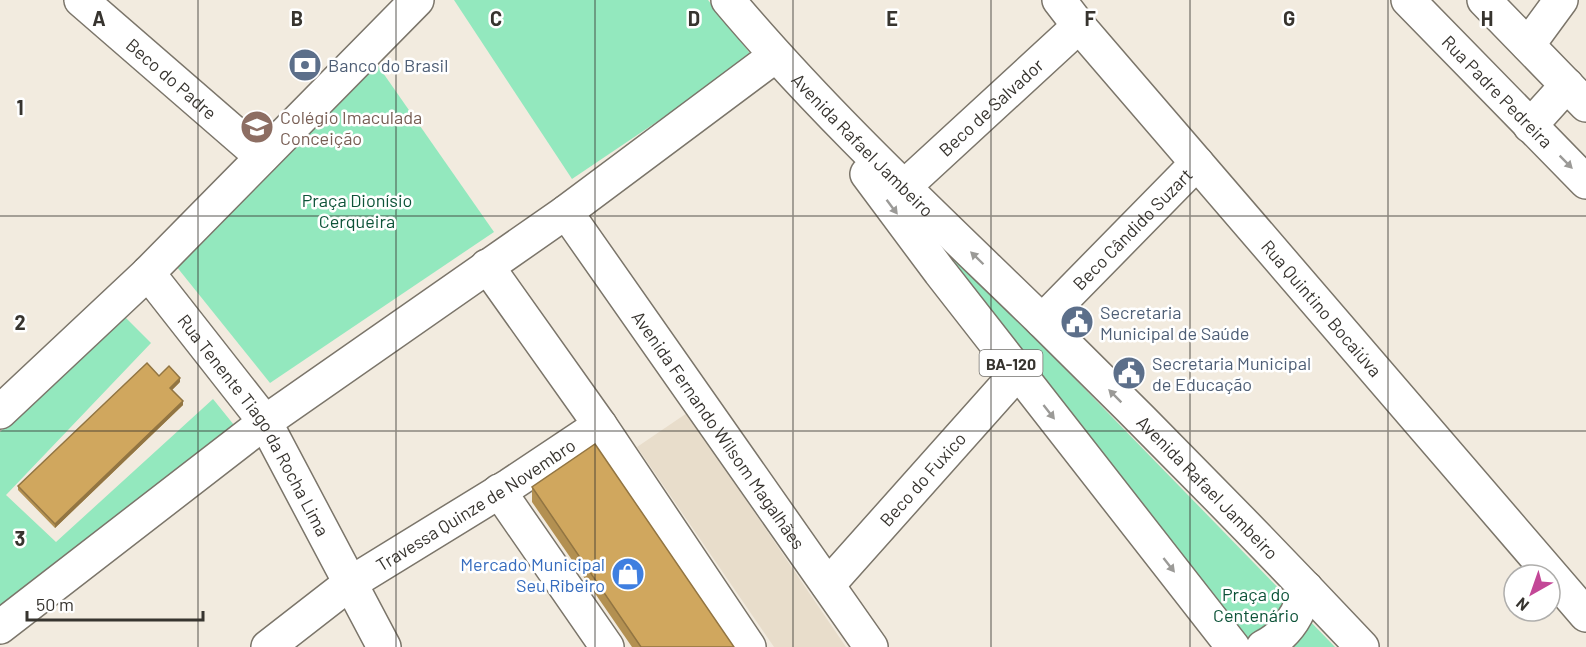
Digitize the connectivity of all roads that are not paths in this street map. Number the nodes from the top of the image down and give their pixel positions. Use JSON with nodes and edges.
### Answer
{"nodes":[{"id":1,"x":81,"y":0,"type":"edge"},
{"id":2,"x":417,"y":0,"type":"edge"},
{"id":3,"x":728,"y":0,"type":"edge"},
{"id":4,"x":1059,"y":0,"type":"edge"},
{"id":5,"x":1408,"y":0,"type":"edge"},
{"id":6,"x":1484,"y":0,"type":"edge"},
{"id":7,"x":1561,"y":0,"type":"edge"},
{"id":8,"x":1079,"y":26,"type":"junction"},
{"id":9,"x":1528,"y":45,"type":"junction"},
{"id":10,"x":785,"y":66,"type":"junction"},
{"id":11,"x":1576,"y":95,"type":"edge"},
{"id":12,"x":1530,"y":126,"type":"junction"},
{"id":13,"x":262,"y":158,"type":"junction"},
{"id":14,"x":1197,"y":163,"type":"junction"},
{"id":15,"x":1586,"y":182,"type":"edge"},
{"id":16,"x":904,"y":187,"type":"junction"},
{"id":17,"x":566,"y":212,"type":"junction"},
{"id":18,"x":487,"y":266,"type":"junction"},
{"id":19,"x":148,"y":273,"type":"junction"},
{"id":20,"x":1042,"y":321,"type":"junction"},
{"id":21,"x":1018,"y":372,"type":"junction"},
{"id":22,"x":0,"y":412,"type":"edge"},
{"id":23,"x":265,"y":423,"type":"junction"},
{"id":24,"x":600,"y":425,"type":"junction"},
{"id":25,"x":499,"y":491,"type":"junction"},
{"id":26,"x":350,"y":584,"type":"junction"},
{"id":27,"x":828,"y":585,"type":"junction"},
{"id":28,"x":1306,"y":588,"type":"junction"},
{"id":29,"x":1586,"y":615,"type":"edge"},
{"id":30,"x":0,"y":627,"type":"edge"},
{"id":31,"x":268,"y":647,"type":"edge"},
{"id":32,"x":384,"y":647,"type":"edge"},
{"id":33,"x":606,"y":647,"type":"edge"},
{"id":34,"x":749,"y":647,"type":"edge"},
{"id":35,"x":871,"y":647,"type":"edge"},
{"id":36,"x":1233,"y":647,"type":"edge"},
{"id":37,"x":1263,"y":647,"type":"edge"},
{"id":38,"x":1362,"y":647,"type":"edge"}],
"edges":[{"from":1,"to":13,"type":"street","name":"Beco do Padre"},
{"from":2,"to":13,"type":"street"},
{"from":3,"to":10,"type":"street","number":"BA-120"},
{"from":4,"to":8,"type":"street","name":"Rua Quintino Bocaiúva"},
{"from":5,"to":12,"type":"street","name":"Rua Padre Pedreira"},
{"from":6,"to":9,"type":"street"},
{"from":7,"to":9,"type":"street"},
{"from":8,"to":14,"type":"street","name":"Rua Quintino Bocaiúva"},
{"from":8,"to":16,"type":"street","name":"Beco de Salvador"},
{"from":9,"to":11,"type":"street"},
{"from":10,"to":16,"type":"street","name":"Avenida Rafael Jambeiro","number":"BA-120"},
{"from":10,"to":17,"type":"street"},
{"from":10,"to":21,"type":"street","name":"Avenida Rafael Jambeiro","number":"BA-120","one_way":true},
{"from":11,"to":12,"type":"street"},
{"from":12,"to":15,"type":"street","name":"Rua Padre Pedreira","one_way":true},
{"from":13,"to":19,"type":"street"},
{"from":14,"to":20,"type":"street","name":"Beco Cândido Suzart"},
{"from":14,"to":29,"type":"street","name":"Rua Quintino Bocaiúva"},
{"from":20,"to":16,"type":"street","name":"Avenida Rafael Jambeiro","number":"BA-120","one_way":true},
{"from":17,"to":18,"type":"street"},
{"from":17,"to":27,"type":"street","name":"Avenida Fernando Wilsom Magalhães"},
{"from":18,"to":23,"type":"street"},
{"from":18,"to":24,"type":"street"},
{"from":19,"to":22,"type":"street"},
{"from":19,"to":23,"type":"street","name":"Rua Tenente Tiago da Rocha Lima"},
{"from":28,"to":20,"type":"street","name":"Avenida Rafael Jambeiro","number":"BA-120","one_way":true},
{"from":21,"to":27,"type":"street","name":"Beco do Fuxico"},
{"from":21,"to":36,"type":"street","name":"Avenida Rafael Jambeiro","number":"BA-120","one_way":true},
{"from":23,"to":26,"type":"street","name":"Rua Tenente Tiago da Rocha Lima"},
{"from":23,"to":30,"type":"street"},
{"from":24,"to":25,"type":"street","name":"Travessa Quinze de Novembro"},
{"from":24,"to":34,"type":"street"},
{"from":25,"to":26,"type":"street","name":"Travessa Quinze de Novembro"},
{"from":25,"to":33,"type":"street"},
{"from":26,"to":31,"type":"street","name":"Travessa Quinze de Novembro"},
{"from":26,"to":32,"type":"street","name":"Rua Tenente Tiago da Rocha Lima"},
{"from":27,"to":35,"type":"street","name":"Avenida Fernando Wilsom Magalhães"},
{"from":28,"to":37,"type":"street"},
{"from":28,"to":38,"type":"street","name":"Avenida Rafael Jambeiro","number":"BA-120"}]}
